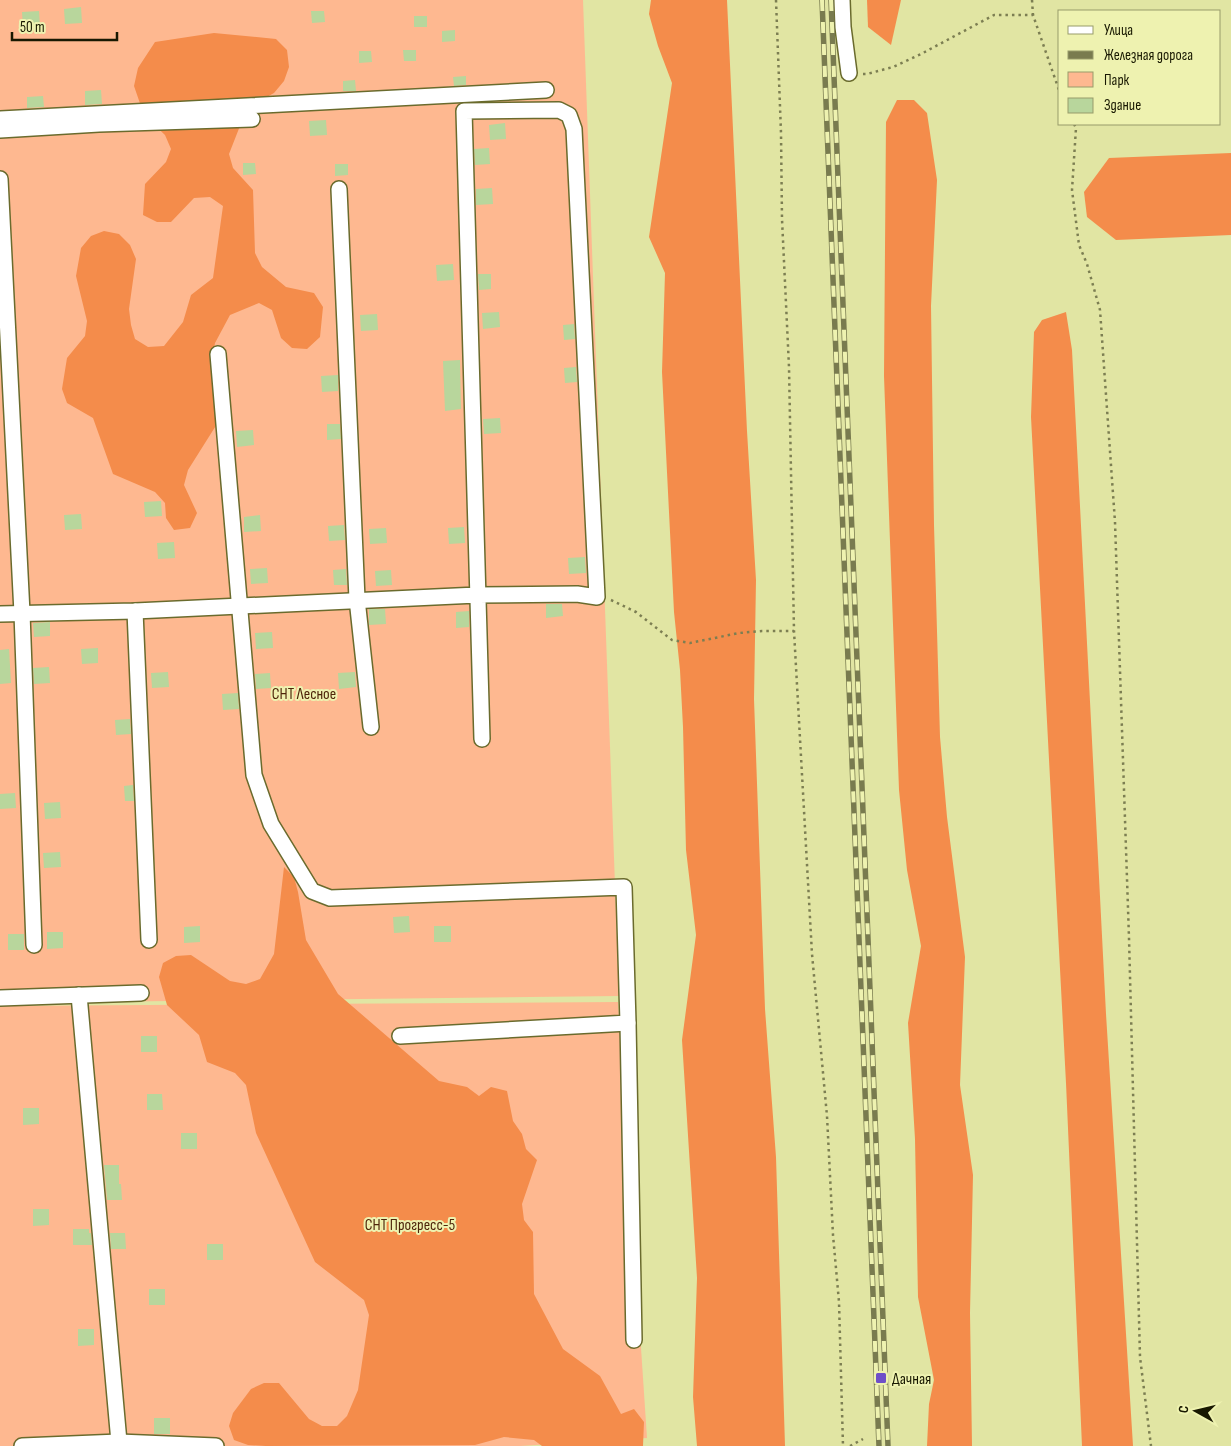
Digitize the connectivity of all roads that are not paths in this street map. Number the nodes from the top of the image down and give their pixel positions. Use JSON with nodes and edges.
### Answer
{"nodes":[{"id":1,"x":842,"y":0,"type":"edge"},
{"id":2,"x":849,"y":73,"type":"road end"},
{"id":3,"x":546,"y":90,"type":"dead end"},
{"id":4,"x":0,"y":119,"type":"edge"},
{"id":5,"x":252,"y":119,"type":"dead end"},
{"id":6,"x":0,"y":130,"type":"edge"},
{"id":7,"x":0,"y":179,"type":"edge"},
{"id":8,"x":339,"y":189,"type":"dead end"},
{"id":9,"x":218,"y":354,"type":"dead end"},
{"id":10,"x":477,"y":595,"type":"junction"},
{"id":11,"x":357,"y":599,"type":"junction"},
{"id":12,"x":240,"y":605,"type":"junction"},
{"id":13,"x":135,"y":611,"type":"junction"},
{"id":14,"x":22,"y":613,"type":"junction"},
{"id":15,"x":0,"y":614,"type":"edge"},
{"id":16,"x":371,"y":727,"type":"dead end"},
{"id":17,"x":482,"y":739,"type":"dead end"},
{"id":18,"x":149,"y":940,"type":"dead end"},
{"id":19,"x":34,"y":946,"type":"dead end"},
{"id":20,"x":141,"y":993,"type":"dead end"},
{"id":21,"x":79,"y":995,"type":"junction"},
{"id":22,"x":0,"y":998,"type":"edge"},
{"id":23,"x":628,"y":1023,"type":"junction"},
{"id":24,"x":400,"y":1036,"type":"dead end"},
{"id":25,"x":634,"y":1340,"type":"dead end"},
{"id":26,"x":119,"y":1442,"type":"junction"},
{"id":27,"x":49,"y":1445,"type":"edge"},
{"id":28,"x":168,"y":1445,"type":"edge"},
{"id":29,"x":22,"y":1446,"type":"edge"},
{"id":30,"x":216,"y":1446,"type":"edge"}],
"edges":[{"from":1,"to":2,"type":"street"},
{"from":3,"to":4,"type":"street"},
{"from":5,"to":6,"type":"street"},
{"from":7,"to":14,"type":"street"},
{"from":8,"to":11,"type":"street"},
{"from":9,"to":12,"type":"street"},
{"from":10,"to":10,"type":"street"},
{"from":10,"to":11,"type":"street"},
{"from":10,"to":17,"type":"street"},
{"from":11,"to":12,"type":"street"},
{"from":11,"to":16,"type":"street"},
{"from":12,"to":13,"type":"street"},
{"from":12,"to":23,"type":"street"},
{"from":13,"to":14,"type":"street"},
{"from":13,"to":18,"type":"street"},
{"from":14,"to":15,"type":"street"},
{"from":14,"to":19,"type":"street"},
{"from":20,"to":21,"type":"street"},
{"from":21,"to":22,"type":"street"},
{"from":21,"to":26,"type":"street"},
{"from":23,"to":24,"type":"street"},
{"from":23,"to":25,"type":"street"},
{"from":26,"to":27,"type":"street"},
{"from":26,"to":28,"type":"street"},
{"from":27,"to":29,"type":"street"},
{"from":28,"to":30,"type":"street"}]}
